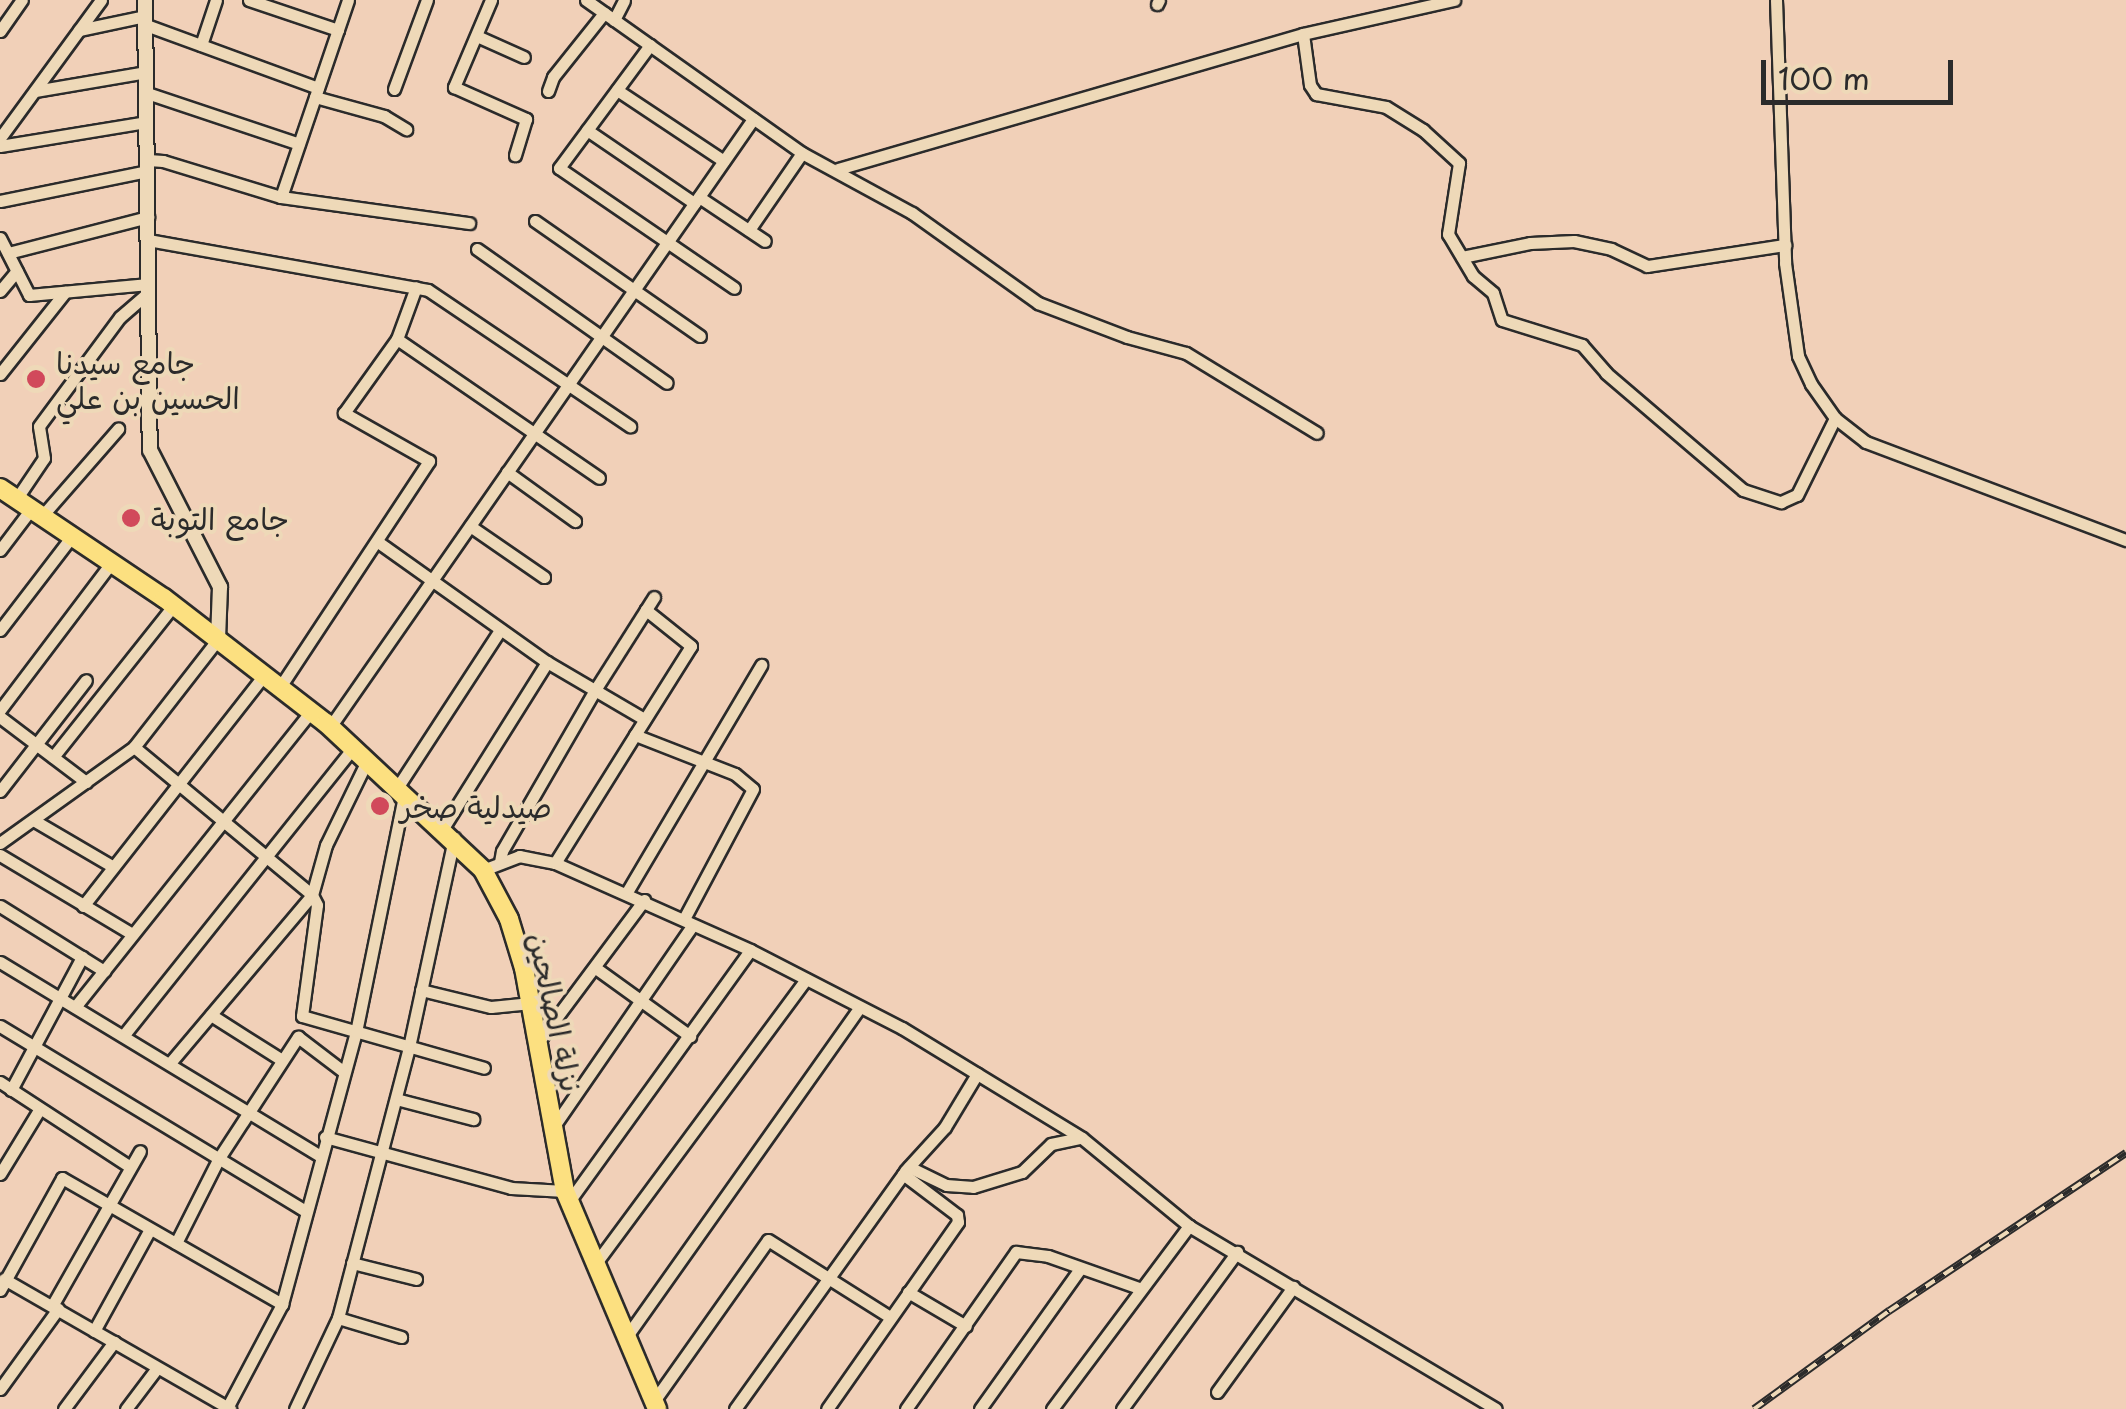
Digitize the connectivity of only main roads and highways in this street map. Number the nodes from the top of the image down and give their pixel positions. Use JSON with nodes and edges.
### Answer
{"nodes":[{"id":1,"x":0,"y":488,"type":"edge"},
{"id":2,"x":655,"y":1405,"type":"edge"}],
"edges":[{"from":1,"to":2,"type":"main road","name":"نزلة الصالحين"}]}
